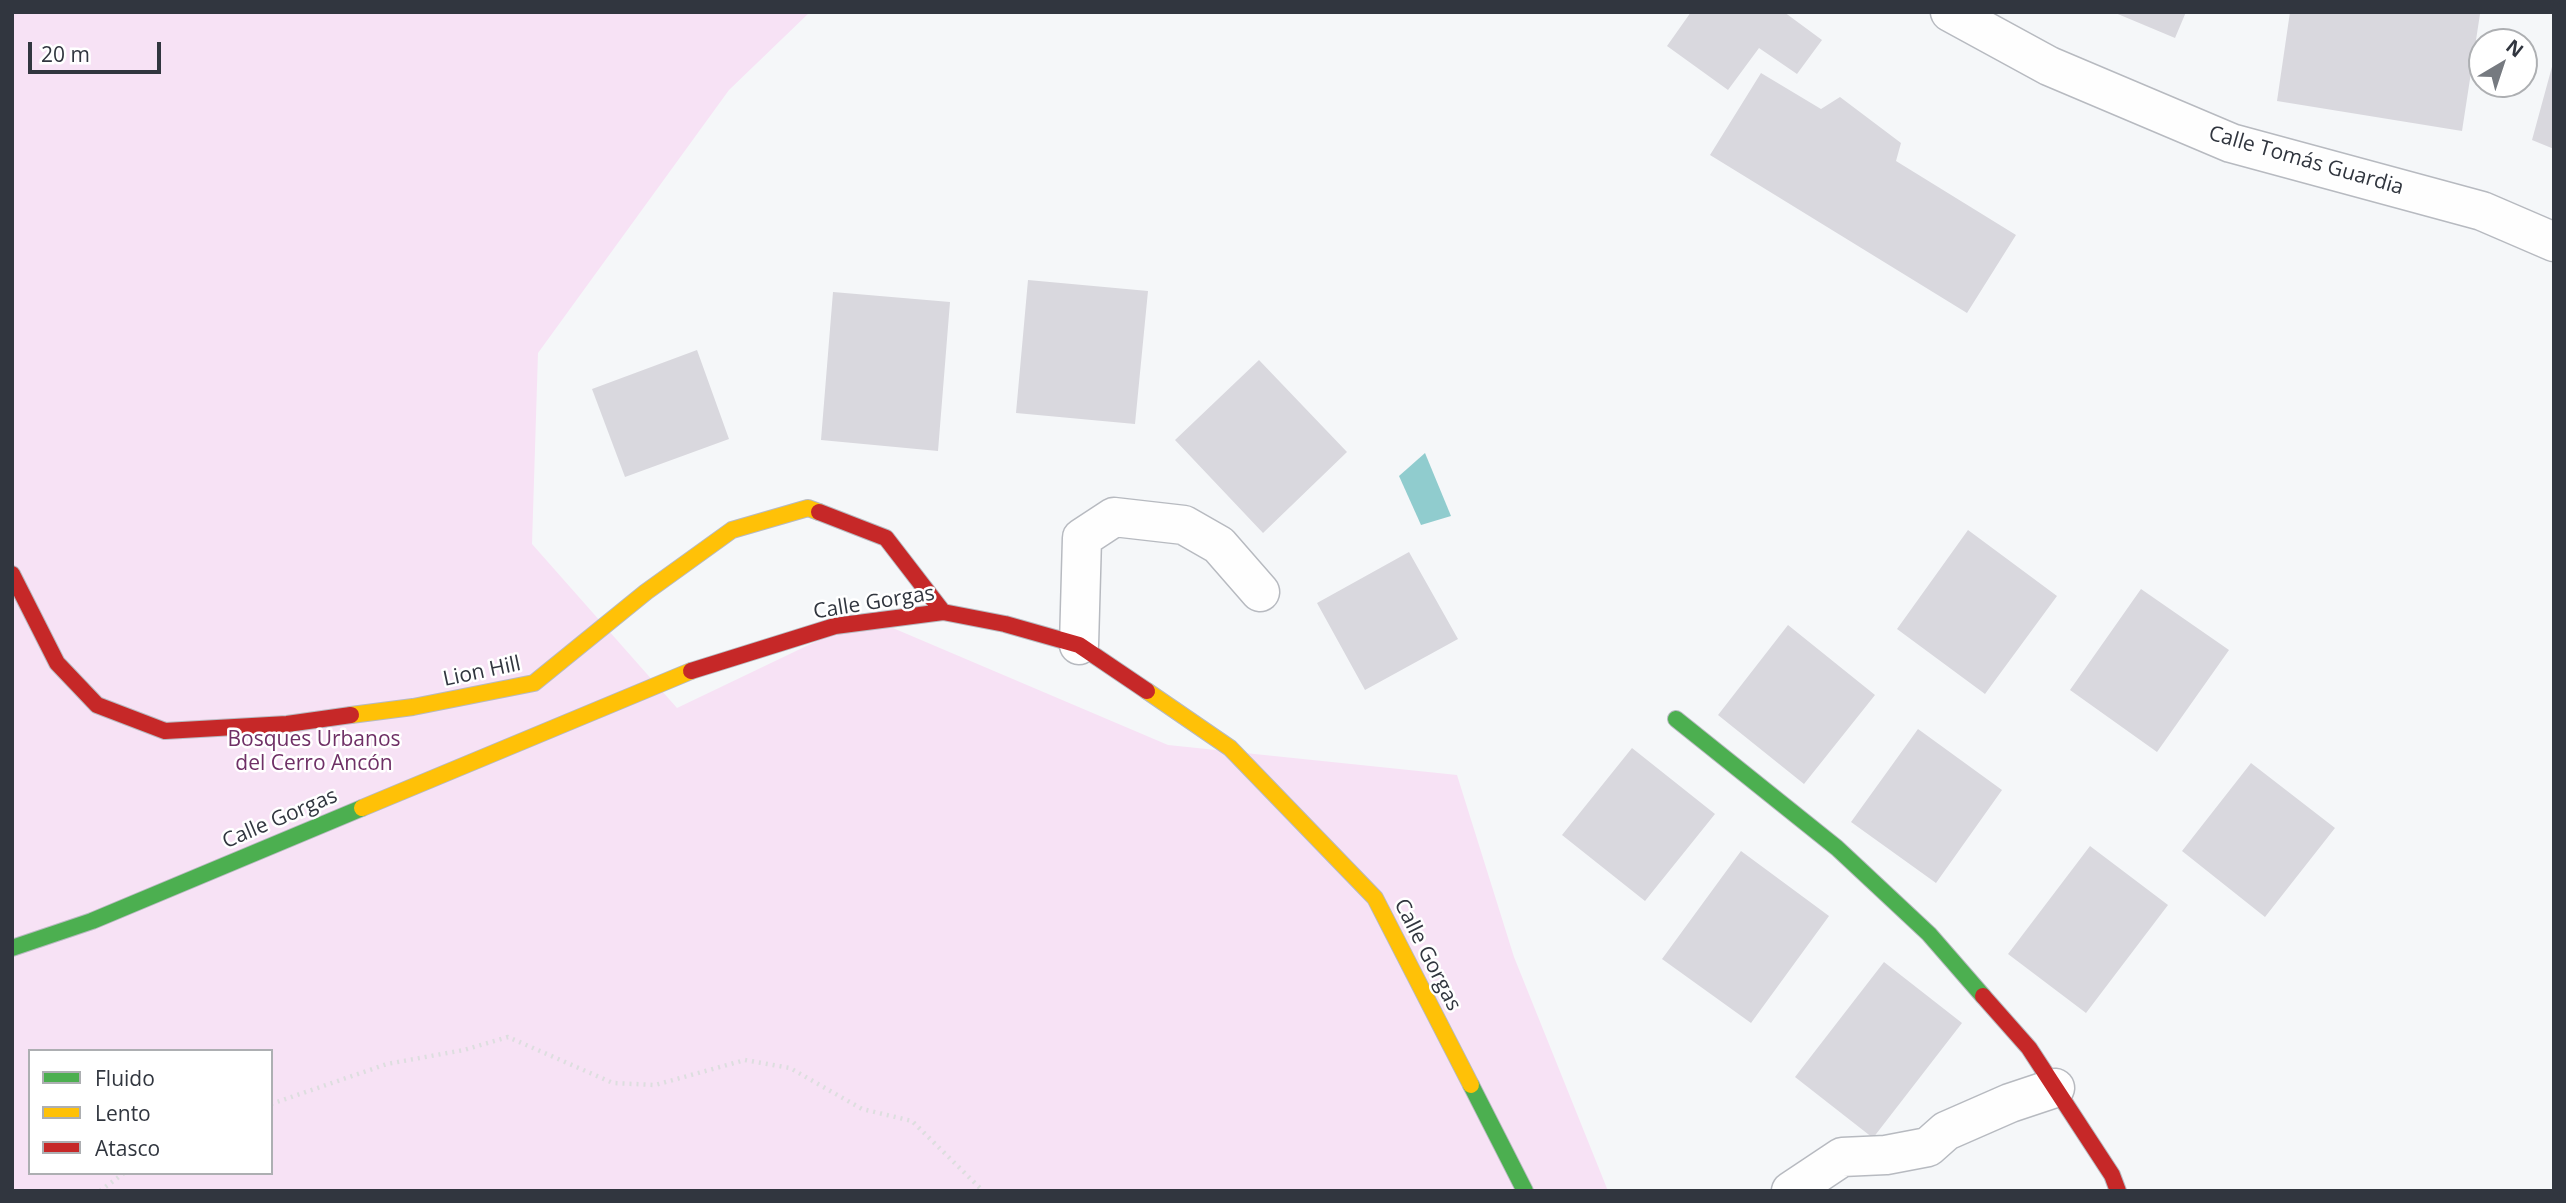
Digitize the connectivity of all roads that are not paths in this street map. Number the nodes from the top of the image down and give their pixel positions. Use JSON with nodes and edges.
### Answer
{"nodes":[{"id":1,"x":1950,"y":12,"type":"edge"},
{"id":2,"x":2554,"y":242,"type":"edge"},
{"id":3,"x":12,"y":574,"type":"edge"},
{"id":4,"x":1260,"y":592,"type":"dead end"},
{"id":5,"x":943,"y":612,"type":"junction"},
{"id":6,"x":1079,"y":645,"type":"junction"},
{"id":7,"x":1676,"y":719,"type":"dead end"},
{"id":8,"x":12,"y":948,"type":"edge"},
{"id":9,"x":2055,"y":1088,"type":"junction"},
{"id":10,"x":1525,"y":1191,"type":"edge"},
{"id":11,"x":1791,"y":1191,"type":"edge"},
{"id":12,"x":2118,"y":1191,"type":"edge"}],
"edges":[{"from":1,"to":2,"type":"street","name":"Calle Tomás Guardia"},
{"from":3,"to":5,"type":"street","name":"Lion Hill"},
{"from":4,"to":6,"type":"street"},
{"from":5,"to":6,"type":"street","name":"Calle Gorgas"},
{"from":5,"to":8,"type":"street","name":"Calle Gorgas"},
{"from":6,"to":10,"type":"street","name":"Calle Gorgas"},
{"from":7,"to":9,"type":"street"},
{"from":9,"to":11,"type":"street"},
{"from":9,"to":12,"type":"street"}]}
